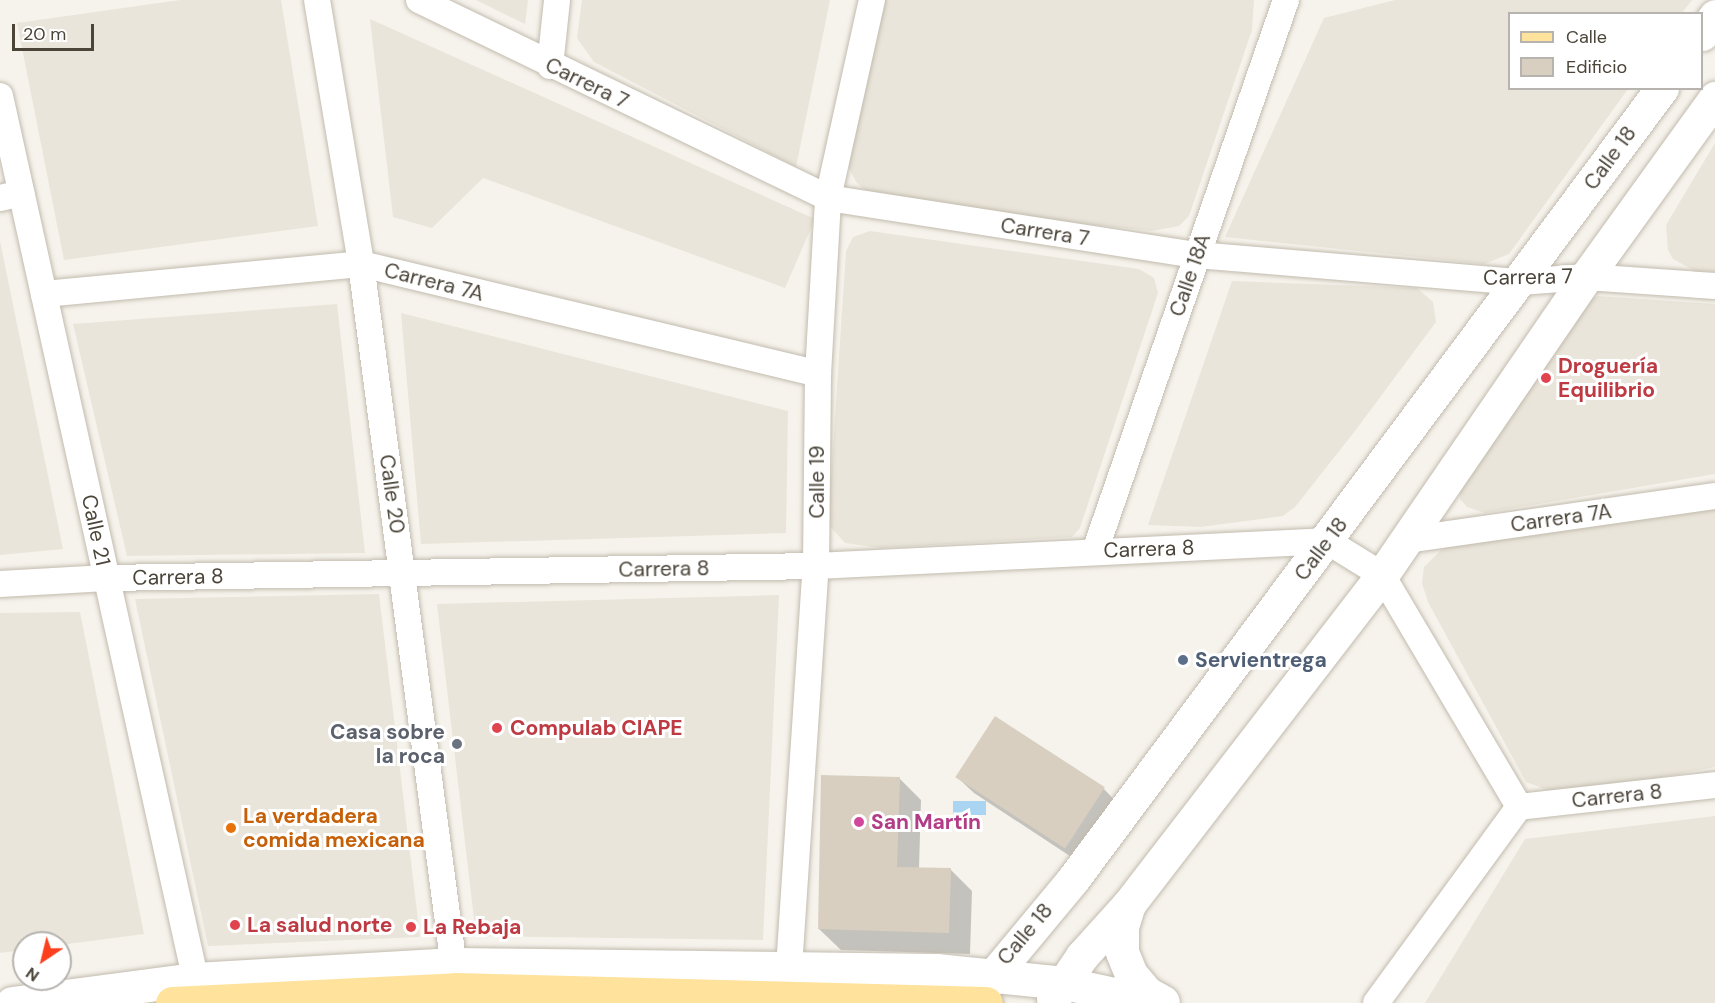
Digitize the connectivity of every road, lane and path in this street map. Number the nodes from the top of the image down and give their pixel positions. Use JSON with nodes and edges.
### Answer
{"nodes":[{"id":1,"x":317,"y":0,"type":"edge"},
{"id":2,"x":419,"y":0,"type":"edge"},
{"id":3,"x":557,"y":0,"type":"edge"},
{"id":4,"x":872,"y":0,"type":"edge"},
{"id":5,"x":1286,"y":0,"type":"edge"},
{"id":6,"x":1715,"y":16,"type":"edge"},
{"id":7,"x":1703,"y":31,"type":"edge"},
{"id":8,"x":550,"y":66,"type":"junction"},
{"id":9,"x":1661,"y":90,"type":"edge"},
{"id":10,"x":0,"y":96,"type":"edge"},
{"id":11,"x":1715,"y":98,"type":"edge"},
{"id":12,"x":11,"y":196,"type":"edge"},
{"id":13,"x":828,"y":198,"type":"junction"},
{"id":14,"x":1197,"y":255,"type":"junction"},
{"id":15,"x":361,"y":264,"type":"junction"},
{"id":16,"x":1586,"y":276,"type":"junction"},
{"id":17,"x":1520,"y":282,"type":"junction"},
{"id":18,"x":1715,"y":286,"type":"edge"},
{"id":19,"x":44,"y":294,"type":"junction"},
{"id":20,"x":818,"y":374,"type":"junction"},
{"id":21,"x":1715,"y":496,"type":"edge"},
{"id":22,"x":1406,"y":540,"type":"junction"},
{"id":23,"x":1327,"y":541,"type":"junction"},
{"id":24,"x":1095,"y":551,"type":"junction"},
{"id":25,"x":816,"y":567,"type":"junction"},
{"id":26,"x":403,"y":573,"type":"junction"},
{"id":27,"x":1382,"y":575,"type":"junction"},
{"id":28,"x":106,"y":578,"type":"junction"},
{"id":29,"x":0,"y":584,"type":"edge"},
{"id":30,"x":1715,"y":785,"type":"edge"},
{"id":31,"x":1519,"y":807,"type":"junction"},
{"id":32,"x":1129,"y":904,"type":"junction"},
{"id":33,"x":789,"y":968,"type":"junction"},
{"id":34,"x":456,"y":976,"type":"junction"},
{"id":35,"x":1057,"y":993,"type":"edge"},
{"id":36,"x":189,"y":994,"type":"edge"},
{"id":37,"x":981,"y":995,"type":"edge"},
{"id":38,"x":12,"y":1003,"type":"edge"},
{"id":39,"x":1155,"y":1003,"type":"edge"},
{"id":40,"x":1164,"y":1003,"type":"edge"},
{"id":41,"x":1376,"y":1003,"type":"edge"}],
"edges":[{"from":1,"to":15,"type":"street","name":"Calle 20"},
{"from":2,"to":8,"type":"street","name":"Carrera 7"},
{"from":3,"to":8,"type":"street"},
{"from":4,"to":13,"type":"street","name":"Calle 19"},
{"from":5,"to":14,"type":"street","name":"Calle 18A"},
{"from":6,"to":7,"type":"street"},
{"from":8,"to":13,"type":"street","name":"Carrera 7"},
{"from":9,"to":17,"type":"street","name":"Calle 18"},
{"from":10,"to":12,"type":"street","name":"Calle 21"},
{"from":11,"to":16,"type":"street"},
{"from":12,"to":19,"type":"street","name":"Calle 21"},
{"from":13,"to":14,"type":"street","name":"Carrera 7"},
{"from":13,"to":20,"type":"street","name":"Calle 19"},
{"from":14,"to":17,"type":"street","name":"Carrera 7"},
{"from":14,"to":24,"type":"street","name":"Calle 18A"},
{"from":15,"to":19,"type":"street","name":"Carrera 7A"},
{"from":15,"to":20,"type":"street","name":"Carrera 7A"},
{"from":15,"to":26,"type":"street","name":"Calle 20"},
{"from":16,"to":17,"type":"street","name":"Carrera 7"},
{"from":16,"to":18,"type":"street","name":"Carrera 7"},
{"from":16,"to":22,"type":"street"},
{"from":17,"to":23,"type":"street","name":"Calle 18"},
{"from":19,"to":28,"type":"street","name":"Calle 21"},
{"from":20,"to":25,"type":"street","name":"Calle 19"},
{"from":21,"to":22,"type":"street","name":"Carrera 7A"},
{"from":22,"to":27,"type":"street"},
{"from":23,"to":24,"type":"street","name":"Carrera 8"},
{"from":23,"to":27,"type":"street"},
{"from":23,"to":37,"type":"street","name":"Calle 18"},
{"from":24,"to":25,"type":"street","name":"Carrera 8"},
{"from":25,"to":26,"type":"street","name":"Carrera 8"},
{"from":25,"to":33,"type":"street","name":"Calle 19"},
{"from":26,"to":28,"type":"street","name":"Carrera 8"},
{"from":26,"to":34,"type":"street","name":"Calle 20"},
{"from":27,"to":31,"type":"street"},
{"from":27,"to":32,"type":"street"},
{"from":28,"to":29,"type":"street","name":"Carrera 8"},
{"from":28,"to":36,"type":"street","name":"Calle 21"},
{"from":30,"to":31,"type":"street","name":"Carrera 8"},
{"from":31,"to":41,"type":"street"},
{"from":32,"to":35,"type":"street"},
{"from":32,"to":40,"type":"street"},
{"from":33,"to":34,"type":"street"},
{"from":33,"to":37,"type":"street"},
{"from":34,"to":36,"type":"main road"},
{"from":34,"to":37,"type":"main road"},
{"from":35,"to":37,"type":"street"},
{"from":35,"to":39,"type":"street"},
{"from":36,"to":38,"type":"street"}]}
